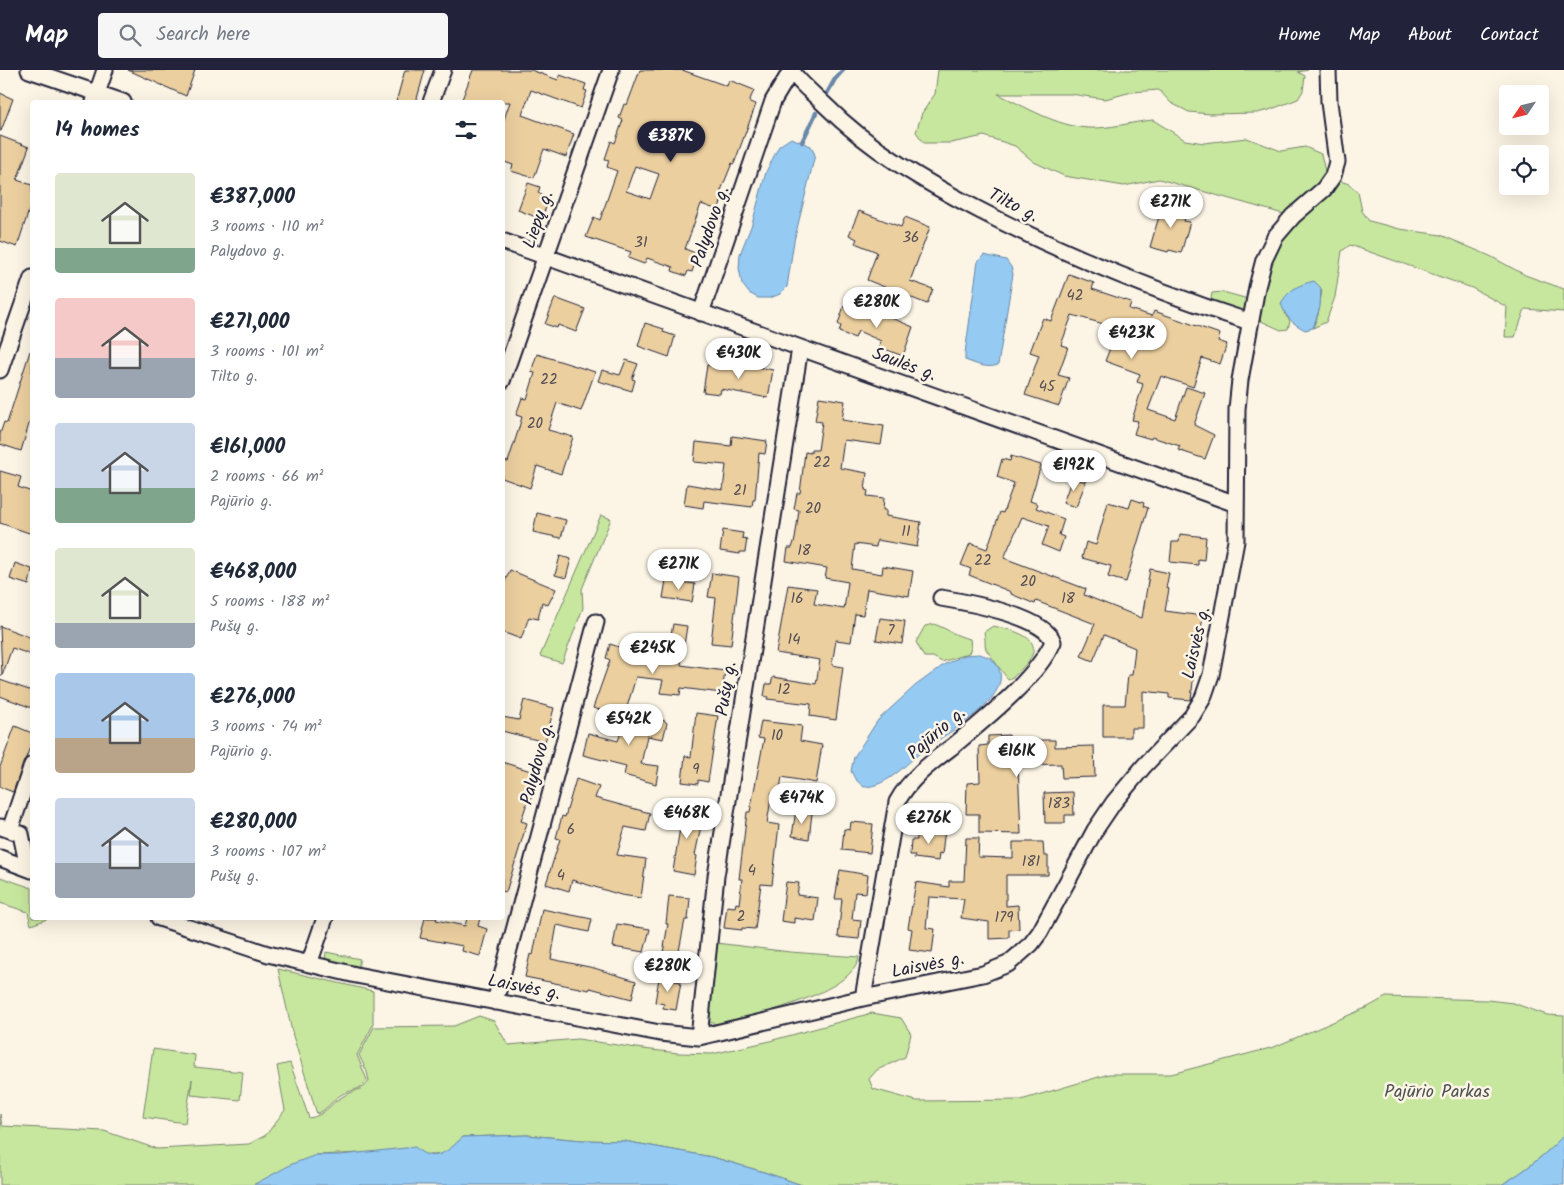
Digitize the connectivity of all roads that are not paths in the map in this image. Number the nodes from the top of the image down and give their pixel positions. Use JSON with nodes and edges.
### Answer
{"nodes":[{"id":1,"x":29,"y":70,"type":"edge"},
{"id":2,"x":106,"y":70,"type":"edge"},
{"id":3,"x":443,"y":70,"type":"edge"},
{"id":4,"x":611,"y":70,"type":"edge"},
{"id":5,"x":791,"y":70,"type":"edge"},
{"id":6,"x":1328,"y":70,"type":"edge"},
{"id":7,"x":96,"y":98,"type":"edge"},
{"id":8,"x":110,"y":100,"type":"edge"},
{"id":9,"x":432,"y":100,"type":"edge"},
{"id":10,"x":505,"y":242,"type":"edge"},
{"id":11,"x":546,"y":257,"type":"junction"},
{"id":12,"x":30,"y":284,"type":"edge"},
{"id":13,"x":701,"y":313,"type":"junction"},
{"id":14,"x":1250,"y":322,"type":"junction"},
{"id":15,"x":800,"y":348,"type":"junction"},
{"id":16,"x":0,"y":370,"type":"edge"},
{"id":17,"x":505,"y":373,"type":"edge"},
{"id":18,"x":1236,"y":504,"type":"junction"},
{"id":19,"x":941,"y":598,"type":"dead end"},
{"id":20,"x":596,"y":622,"type":"dead end"},
{"id":21,"x":30,"y":771,"type":"edge"},
{"id":22,"x":5,"y":828,"type":"edge"},
{"id":23,"x":0,"y":858,"type":"edge"},
{"id":24,"x":30,"y":869,"type":"edge"},
{"id":25,"x":165,"y":920,"type":"edge"},
{"id":26,"x":325,"y":920,"type":"edge"},
{"id":27,"x":309,"y":964,"type":"junction"},
{"id":28,"x":863,"y":998,"type":"junction"},
{"id":29,"x":495,"y":1002,"type":"junction"},
{"id":30,"x":699,"y":1037,"type":"junction"}],
"edges":[{"from":1,"to":7,"type":"street"},
{"from":2,"to":7,"type":"street"},
{"from":3,"to":9,"type":"street"},
{"from":4,"to":11,"type":"street","name":"Liepų g."},
{"from":5,"to":13,"type":"street","name":"Palydovo g."},
{"from":5,"to":14,"type":"street","name":"Tilto g."},
{"from":6,"to":14,"type":"street","name":"Laisvės g."},
{"from":7,"to":8,"type":"street"},
{"from":10,"to":11,"type":"street","name":"Saulės g."},
{"from":11,"to":13,"type":"street","name":"Saulės g."},
{"from":11,"to":17,"type":"street","name":"Liepų g."},
{"from":12,"to":16,"type":"street"},
{"from":13,"to":15,"type":"street","name":"Saulės g."},
{"from":14,"to":18,"type":"street","name":"Laisvės g."},
{"from":15,"to":18,"type":"street","name":"Saulės g."},
{"from":15,"to":30,"type":"street","name":"Pušų g."},
{"from":18,"to":28,"type":"street","name":"Laisvės g."},
{"from":19,"to":28,"type":"street","name":"Pajūrio g."},
{"from":20,"to":29,"type":"street","name":"Palydovo g."},
{"from":21,"to":22,"type":"street"},
{"from":22,"to":24,"type":"street"},
{"from":23,"to":24,"type":"street"},
{"from":25,"to":27,"type":"street","name":"Laisvės g."},
{"from":26,"to":27,"type":"street"},
{"from":27,"to":29,"type":"street","name":"Laisvės g."},
{"from":28,"to":30,"type":"street","name":"Laisvės g."},
{"from":29,"to":30,"type":"street","name":"Laisvės g."}]}
